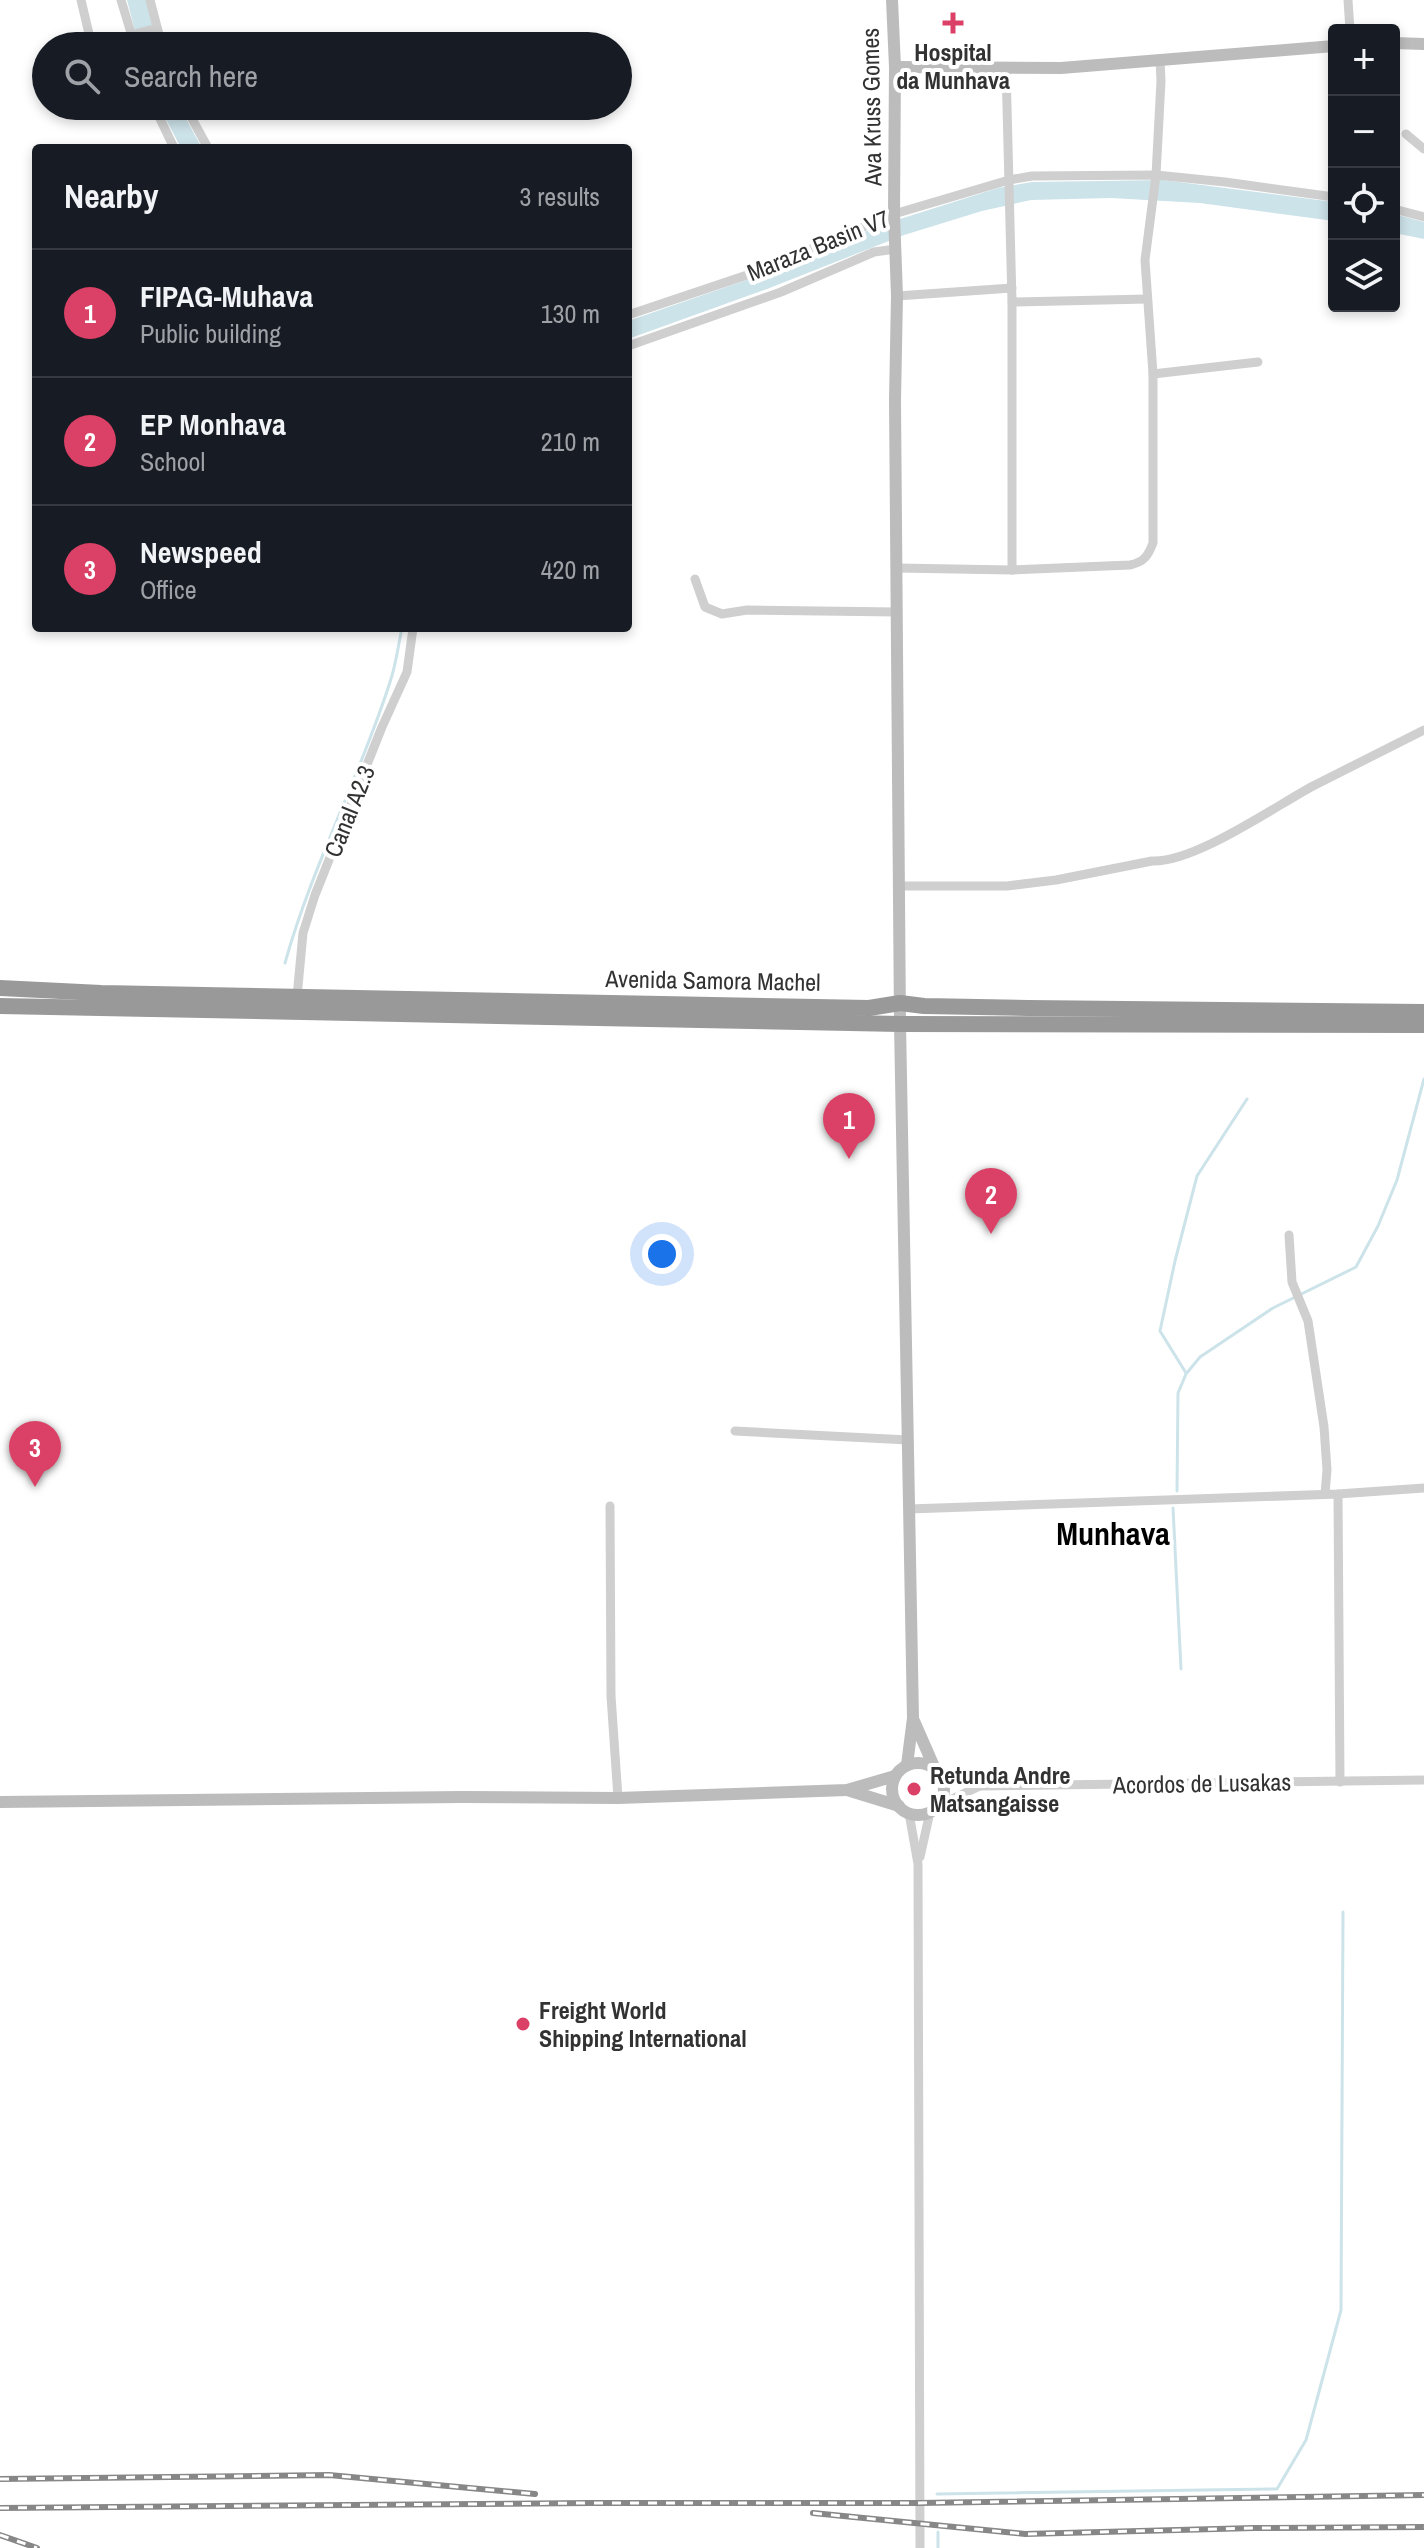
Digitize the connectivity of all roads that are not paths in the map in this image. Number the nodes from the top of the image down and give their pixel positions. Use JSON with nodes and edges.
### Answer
{"nodes":[{"id":1,"x":81,"y":0,"type":"edge"},
{"id":2,"x":121,"y":0,"type":"edge"},
{"id":3,"x":150,"y":0,"type":"edge"},
{"id":4,"x":892,"y":0,"type":"edge"},
{"id":5,"x":1348,"y":0,"type":"edge"},
{"id":6,"x":1350,"y":24,"type":"edge"},
{"id":7,"x":157,"y":28,"type":"junction"},
{"id":8,"x":89,"y":32,"type":"edge"},
{"id":9,"x":131,"y":32,"type":"edge"},
{"id":10,"x":143,"y":32,"type":"edge"},
{"id":11,"x":158,"y":32,"type":"edge"},
{"id":12,"x":1400,"y":43,"type":"edge"},
{"id":13,"x":1424,"y":44,"type":"edge"},
{"id":14,"x":1328,"y":46,"type":"edge"},
{"id":15,"x":1160,"y":59,"type":"junction"},
{"id":16,"x":895,"y":67,"type":"junction"},
{"id":17,"x":1006,"y":67,"type":"junction"},
{"id":18,"x":161,"y":120,"type":"edge"},
{"id":19,"x":193,"y":120,"type":"edge"},
{"id":20,"x":1406,"y":134,"type":"dead end"},
{"id":21,"x":172,"y":144,"type":"edge"},
{"id":22,"x":206,"y":144,"type":"edge"},
{"id":23,"x":1424,"y":149,"type":"edge"},
{"id":24,"x":1156,"y":175,"type":"junction"},
{"id":25,"x":1009,"y":180,"type":"junction"},
{"id":26,"x":1328,"y":196,"type":"edge"},
{"id":27,"x":1400,"y":211,"type":"edge"},
{"id":28,"x":894,"y":214,"type":"junction"},
{"id":29,"x":1424,"y":217,"type":"edge"},
{"id":30,"x":896,"y":249,"type":"junction"},
{"id":31,"x":1012,"y":288,"type":"junction"},
{"id":32,"x":897,"y":296,"type":"junction"},
{"id":33,"x":1147,"y":299,"type":"junction"},
{"id":34,"x":1012,"y":302,"type":"junction"},
{"id":35,"x":632,"y":314,"type":"edge"},
{"id":36,"x":632,"y":345,"type":"edge"},
{"id":37,"x":1258,"y":362,"type":"dead end"},
{"id":38,"x":1153,"y":374,"type":"junction"},
{"id":39,"x":897,"y":568,"type":"junction"},
{"id":40,"x":1012,"y":570,"type":"junction"},
{"id":41,"x":695,"y":579,"type":"dead end"},
{"id":42,"x":897,"y":612,"type":"junction"},
{"id":43,"x":412,"y":632,"type":"edge"},
{"id":44,"x":1424,"y":730,"type":"edge"},
{"id":45,"x":898,"y":886,"type":"junction"},
{"id":46,"x":0,"y":988,"type":"edge"},
{"id":47,"x":297,"y":997,"type":"junction"},
{"id":48,"x":900,"y":1003,"type":"junction"},
{"id":49,"x":0,"y":1006,"type":"edge"},
{"id":50,"x":1424,"y":1012,"type":"edge"},
{"id":51,"x":900,"y":1024,"type":"junction"},
{"id":52,"x":1424,"y":1025,"type":"edge"},
{"id":53,"x":1289,"y":1235,"type":"dead end"},
{"id":54,"x":735,"y":1431,"type":"dead end"},
{"id":55,"x":908,"y":1440,"type":"junction"},
{"id":56,"x":1424,"y":1488,"type":"edge"},
{"id":57,"x":1325,"y":1494,"type":"junction"},
{"id":58,"x":1338,"y":1494,"type":"junction"},
{"id":59,"x":610,"y":1506,"type":"dead end"},
{"id":60,"x":909,"y":1509,"type":"junction"},
{"id":61,"x":913,"y":1718,"type":"junction"},
{"id":62,"x":907,"y":1765,"type":"junction"},
{"id":63,"x":938,"y":1772,"type":"junction"},
{"id":64,"x":895,"y":1776,"type":"junction"},
{"id":65,"x":1424,"y":1780,"type":"edge"},
{"id":66,"x":1340,"y":1782,"type":"junction"},
{"id":67,"x":980,"y":1786,"type":"junction"},
{"id":68,"x":847,"y":1790,"type":"junction"},
{"id":69,"x":618,"y":1798,"type":"junction"},
{"id":70,"x":0,"y":1802,"type":"edge"},
{"id":71,"x":934,"y":1808,"type":"junction"},
{"id":72,"x":904,"y":1810,"type":"junction"},
{"id":73,"x":918,"y":1864,"type":"junction"},
{"id":74,"x":920,"y":2548,"type":"edge"}],
"edges":[{"from":1,"to":8,"type":"street"},
{"from":2,"to":9,"type":"street"},
{"from":3,"to":7,"type":"street"},
{"from":4,"to":16,"type":"main road","name":"Ava Kruss Gomes"},
{"from":5,"to":6,"type":"street"},
{"from":7,"to":10,"type":"street"},
{"from":7,"to":11,"type":"street"},
{"from":12,"to":13,"type":"main road"},
{"from":14,"to":15,"type":"main road"},
{"from":15,"to":17,"type":"main road"},
{"from":15,"to":24,"type":"street"},
{"from":16,"to":17,"type":"main road"},
{"from":16,"to":28,"type":"main road","name":"Ava Kruss Gomes"},
{"from":17,"to":25,"type":"street"},
{"from":18,"to":21,"type":"street"},
{"from":19,"to":22,"type":"street"},
{"from":20,"to":23,"type":"street"},
{"from":24,"to":25,"type":"street","name":"Maraza Basin V7"},
{"from":24,"to":26,"type":"street","name":"Maraza Basin V7"},
{"from":24,"to":33,"type":"street"},
{"from":25,"to":28,"type":"street","name":"Maraza Basin V7"},
{"from":25,"to":31,"type":"street"},
{"from":27,"to":29,"type":"street"},
{"from":28,"to":30,"type":"main road","name":"Ava Kruss Gomes"},
{"from":28,"to":35,"type":"street","name":"Maraza Basin V7"},
{"from":30,"to":32,"type":"main road","name":"Ava Kruss Gomes"},
{"from":30,"to":36,"type":"street"},
{"from":31,"to":32,"type":"street"},
{"from":31,"to":34,"type":"street"},
{"from":32,"to":39,"type":"main road","name":"Ava Kruss Gomes"},
{"from":33,"to":34,"type":"street"},
{"from":33,"to":38,"type":"street"},
{"from":34,"to":40,"type":"street"},
{"from":37,"to":38,"type":"street"},
{"from":38,"to":40,"type":"street"},
{"from":39,"to":40,"type":"street"},
{"from":39,"to":42,"type":"main road","name":"Ava Kruss Gomes"},
{"from":41,"to":42,"type":"street"},
{"from":42,"to":45,"type":"main road","name":"Ava Kruss Gomes"},
{"from":43,"to":47,"type":"street","name":"Canal A2.3"},
{"from":44,"to":45,"type":"street"},
{"from":45,"to":48,"type":"main road","name":"Ava Kruss Gomes"},
{"from":46,"to":47,"type":"highway","name":"Avenida Samora Machel"},
{"from":47,"to":48,"type":"highway","name":"Avenida Samora Machel"},
{"from":48,"to":50,"type":"highway","name":"Avenida Samora Machel"},
{"from":48,"to":51,"type":"main road","name":"Ava Kruss Gomes"},
{"from":49,"to":51,"type":"highway","name":"Avenida Samora Machel"},
{"from":51,"to":52,"type":"highway","name":"Avenida Samora Machel"},
{"from":51,"to":55,"type":"main road","name":"Ava Kruss Gomes"},
{"from":53,"to":57,"type":"street"},
{"from":54,"to":55,"type":"street"},
{"from":55,"to":60,"type":"main road","name":"Ava Kruss Gomes"},
{"from":56,"to":58,"type":"street"},
{"from":57,"to":58,"type":"street"},
{"from":57,"to":60,"type":"street"},
{"from":58,"to":66,"type":"street"},
{"from":59,"to":69,"type":"street"},
{"from":60,"to":61,"type":"main road","name":"Ava Kruss Gomes"},
{"from":61,"to":62,"type":"main road"},
{"from":61,"to":63,"type":"main road"},
{"from":62,"to":63,"type":"main road"},
{"from":62,"to":64,"type":"main road"},
{"from":63,"to":67,"type":"street"},
{"from":63,"to":71,"type":"main road"},
{"from":64,"to":68,"type":"main road"},
{"from":64,"to":72,"type":"main road"},
{"from":65,"to":66,"type":"street","name":"Acordos de Lusakas"},
{"from":66,"to":67,"type":"street","name":"Acordos de Lusakas"},
{"from":67,"to":71,"type":"street"},
{"from":68,"to":69,"type":"main road"},
{"from":68,"to":72,"type":"main road"},
{"from":69,"to":70,"type":"main road"},
{"from":71,"to":72,"type":"main road"},
{"from":71,"to":73,"type":"street"},
{"from":72,"to":73,"type":"street"},
{"from":73,"to":74,"type":"street"}]}
